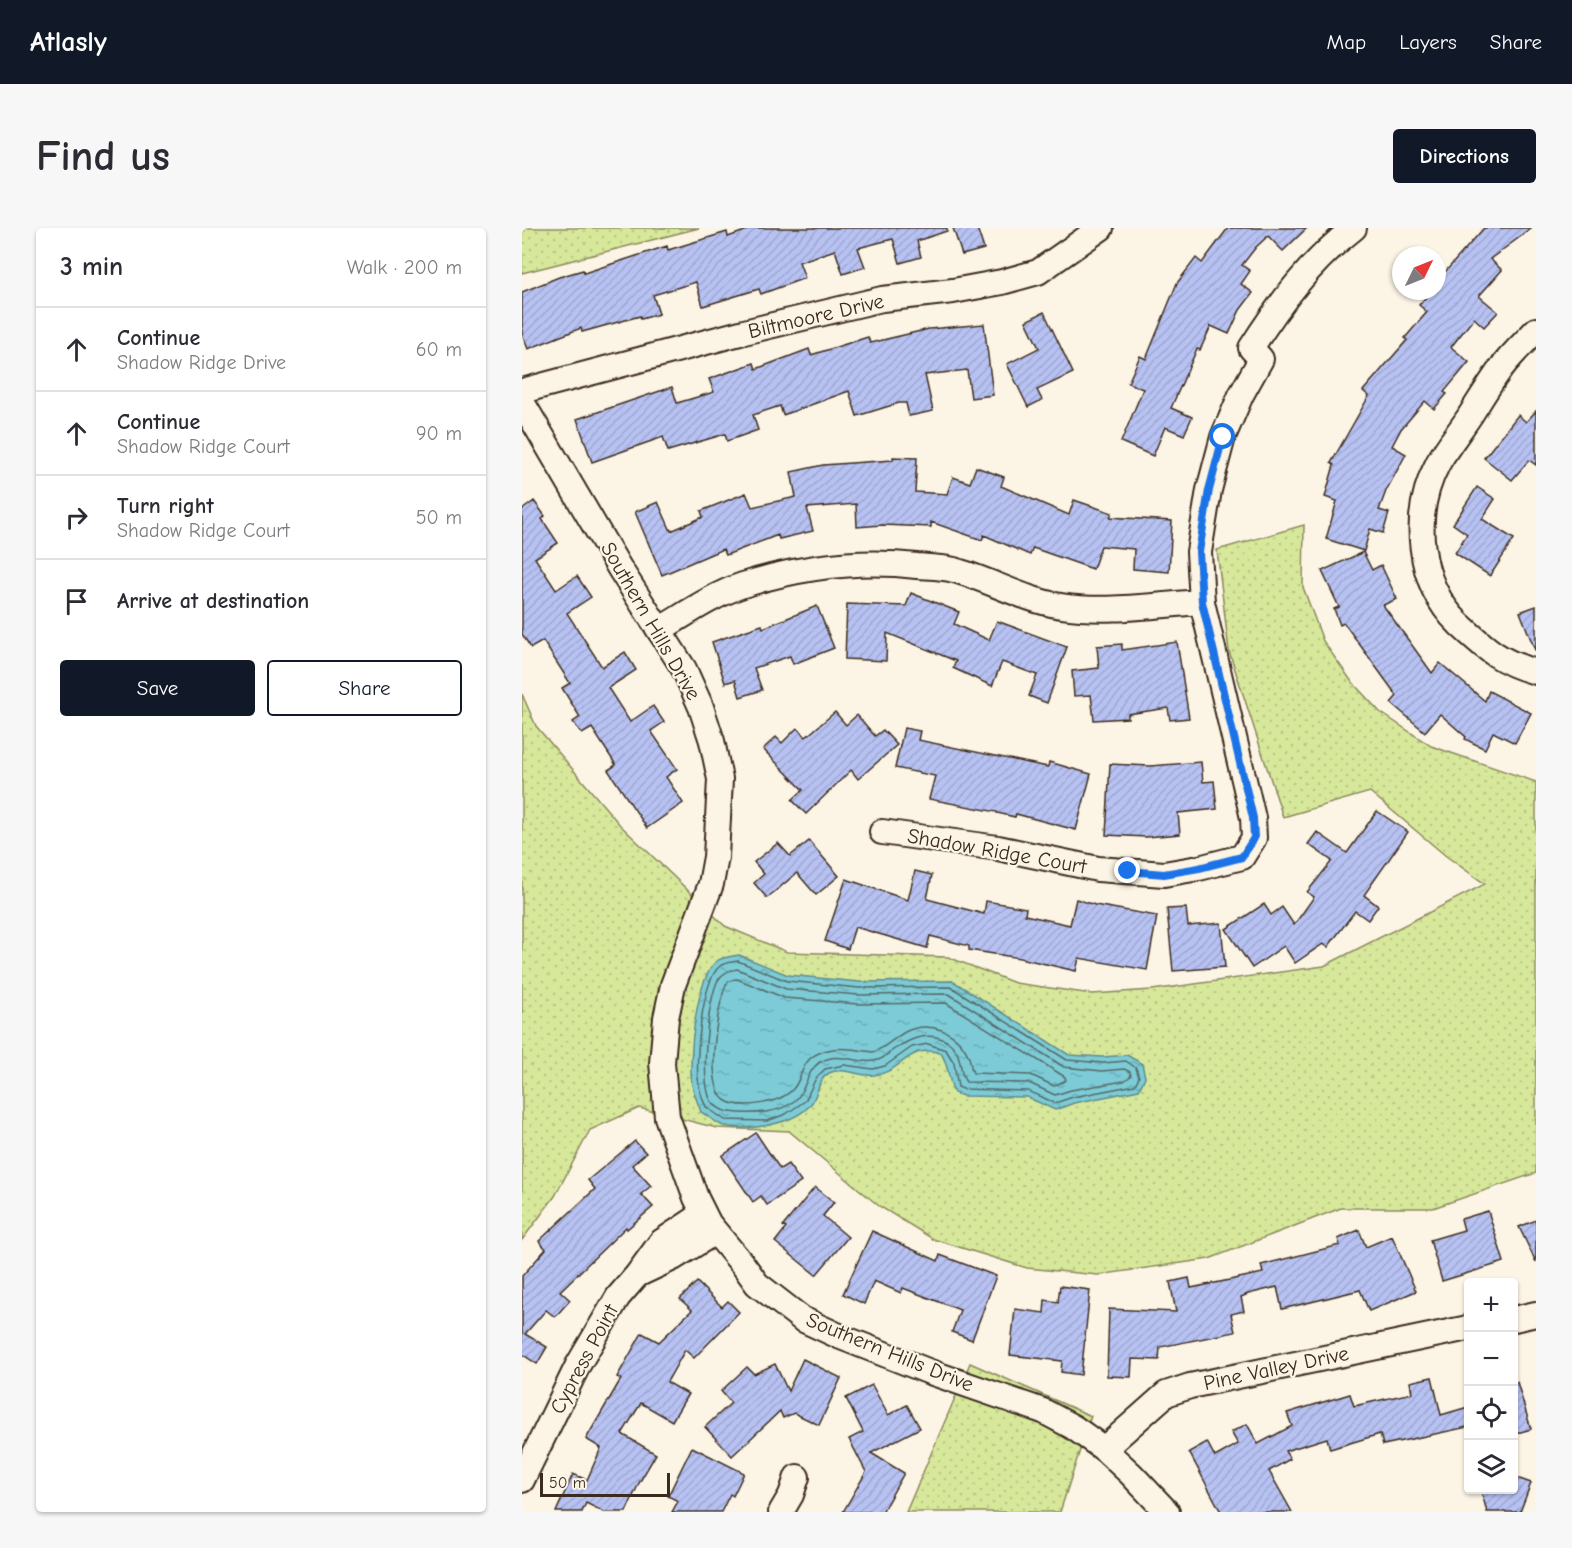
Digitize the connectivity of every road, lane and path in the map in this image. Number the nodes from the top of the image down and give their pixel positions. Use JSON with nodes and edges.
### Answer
{"nodes":[{"id":1,"x":1101,"y":228,"type":"edge"},
{"id":2,"x":1354,"y":228,"type":"edge"},
{"id":3,"x":1536,"y":330,"type":"edge"},
{"id":4,"x":522,"y":391,"type":"edge"},
{"id":5,"x":522,"y":402,"type":"edge"},
{"id":6,"x":1202,"y":602,"type":"junction"},
{"id":7,"x":659,"y":630,"type":"junction"},
{"id":8,"x":1536,"y":672,"type":"edge"},
{"id":9,"x":882,"y":832,"type":"dead end"},
{"id":10,"x":709,"y":1223,"type":"junction"},
{"id":11,"x":1536,"y":1315,"type":"edge"},
{"id":12,"x":1518,"y":1318,"type":"edge"},
{"id":13,"x":1464,"y":1329,"type":"edge"},
{"id":14,"x":1104,"y":1449,"type":"junction"},
{"id":15,"x":797,"y":1477,"type":"dead end"},
{"id":16,"x":522,"y":1480,"type":"edge"},
{"id":17,"x":781,"y":1512,"type":"edge"},
{"id":18,"x":1167,"y":1512,"type":"edge"}],
"edges":[{"from":1,"to":4,"type":"street","name":"Biltmoore Drive"},
{"from":2,"to":6,"type":"street","name":"Shadow Ridge Court"},
{"from":3,"to":8,"type":"street"},
{"from":5,"to":7,"type":"street","name":"Southern Hills Drive"},
{"from":6,"to":7,"type":"street"},
{"from":6,"to":9,"type":"street","name":"Shadow Ridge Court"},
{"from":7,"to":10,"type":"street","name":"Southern Hills Drive"},
{"from":10,"to":14,"type":"street","name":"Southern Hills Drive"},
{"from":10,"to":16,"type":"street","name":"Cypress Point"},
{"from":11,"to":12,"type":"street"},
{"from":13,"to":14,"type":"street","name":"Pine Valley Drive"},
{"from":14,"to":18,"type":"street","name":"Southern Hills Drive"},
{"from":15,"to":17,"type":"street"}]}
